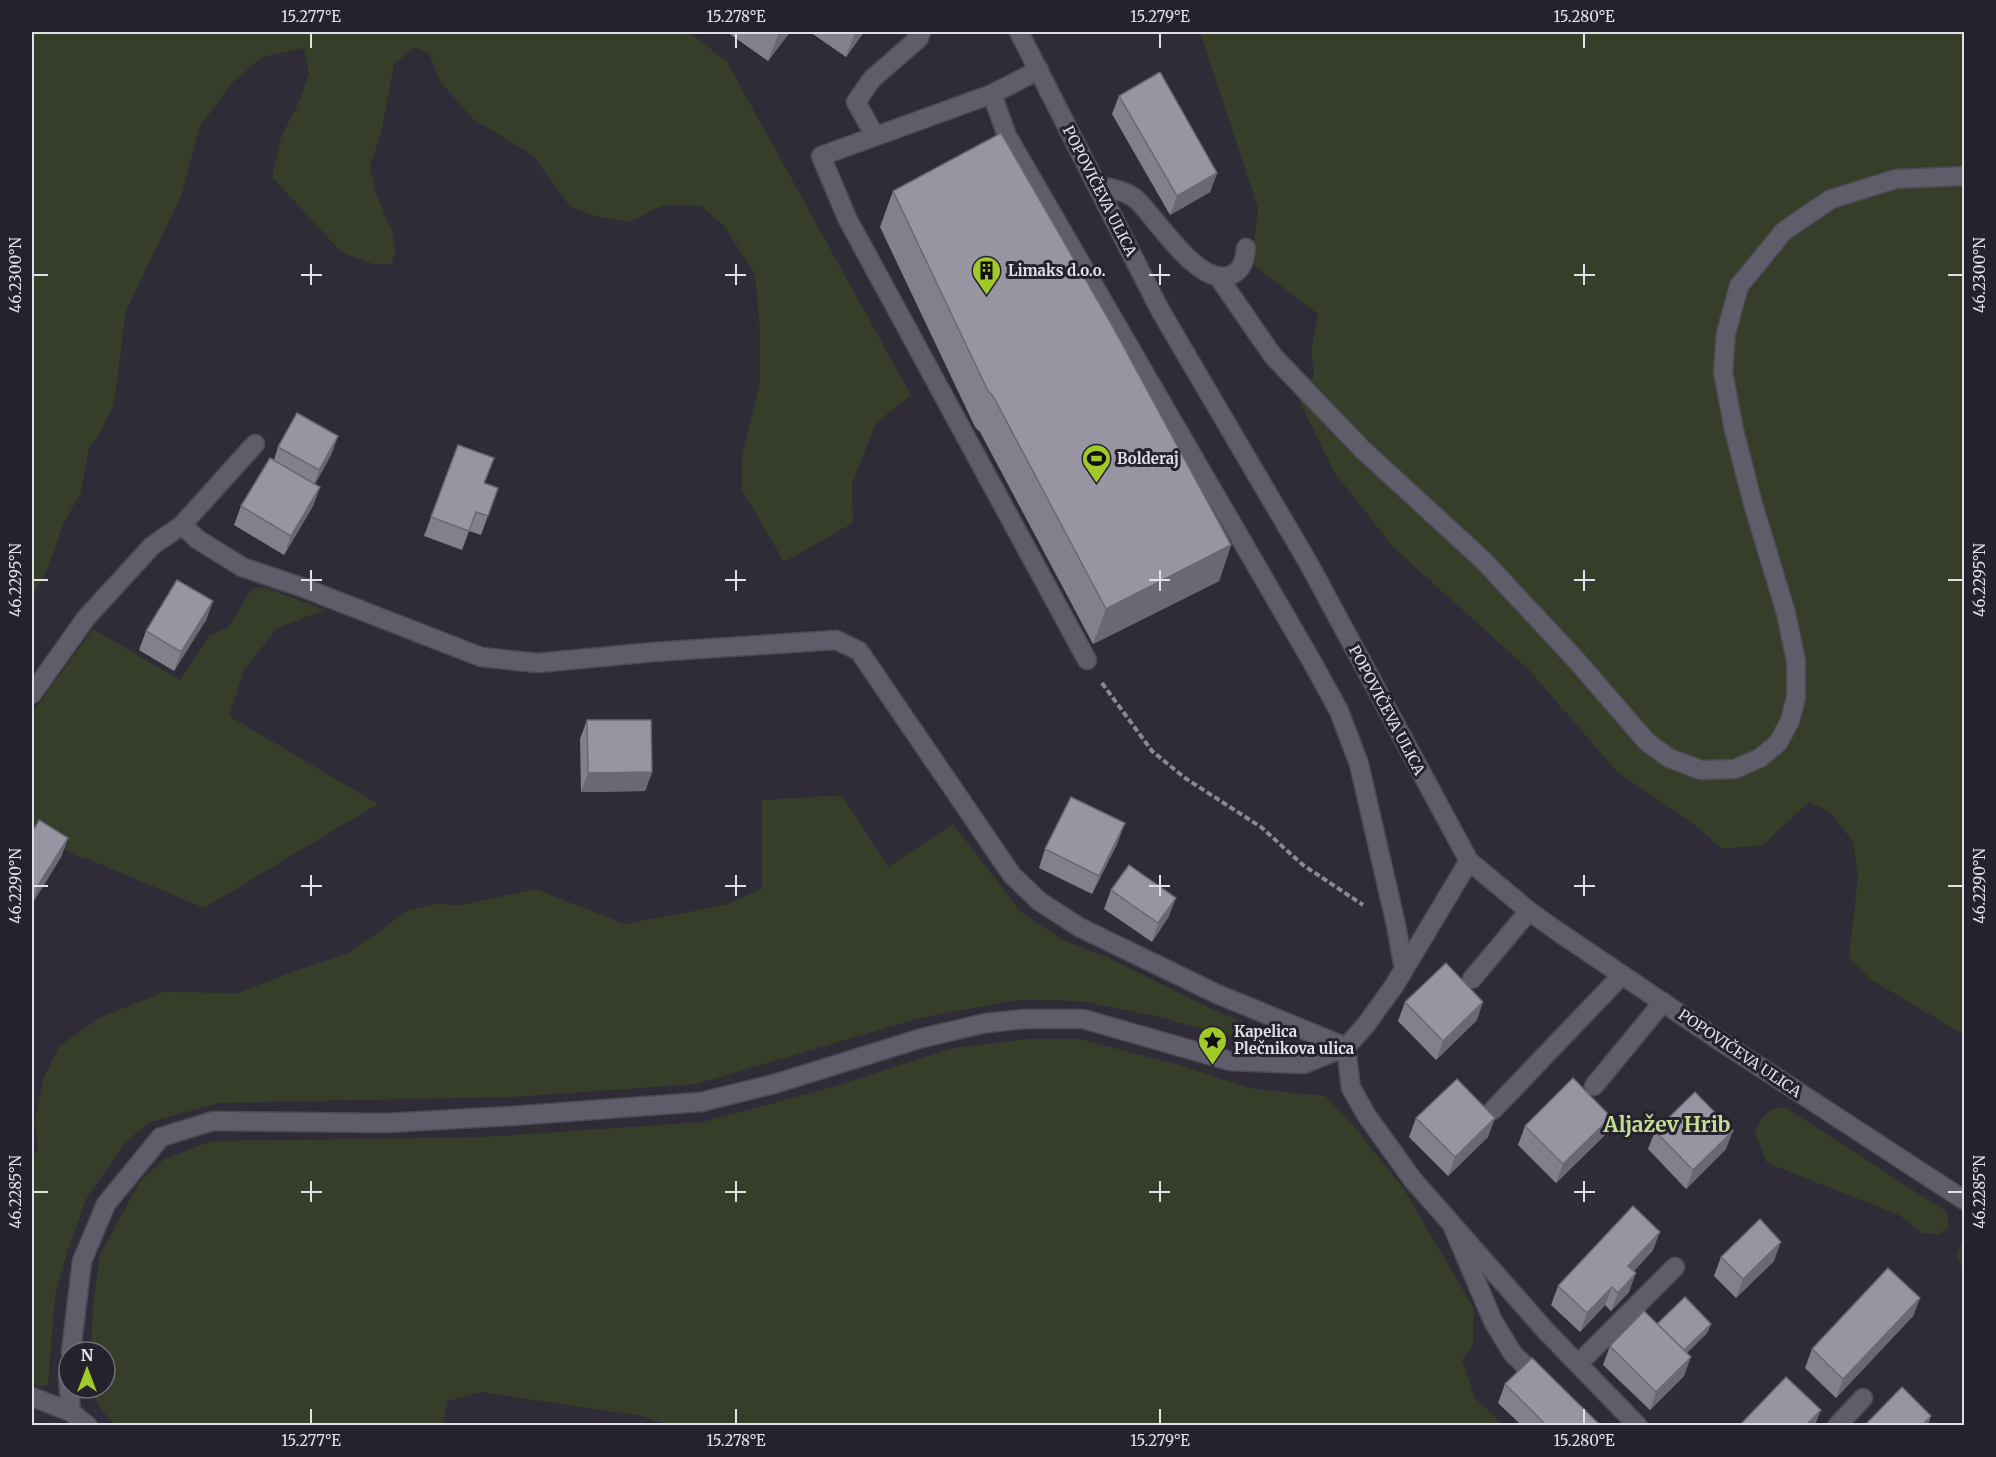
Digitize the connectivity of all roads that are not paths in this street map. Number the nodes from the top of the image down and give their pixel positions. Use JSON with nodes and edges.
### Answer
{"nodes":[{"id":1,"x":921,"y":32,"type":"edge"},
{"id":2,"x":1019,"y":32,"type":"edge"},
{"id":3,"x":1039,"y":70,"type":"junction"},
{"id":4,"x":992,"y":94,"type":"junction"},
{"id":5,"x":875,"y":136,"type":"junction"},
{"id":6,"x":1965,"y":176,"type":"edge"},
{"id":7,"x":1098,"y":186,"type":"junction"},
{"id":8,"x":1246,"y":248,"type":"dead end"},
{"id":9,"x":1219,"y":278,"type":"junction"},
{"id":10,"x":255,"y":444,"type":"dead end"},
{"id":11,"x":182,"y":525,"type":"junction"},
{"id":12,"x":1087,"y":660,"type":"road end"},
{"id":13,"x":32,"y":694,"type":"edge"},
{"id":14,"x":1469,"y":861,"type":"junction"},
{"id":15,"x":1529,"y":911,"type":"junction"},
{"id":16,"x":1404,"y":969,"type":"junction"},
{"id":17,"x":1623,"y":975,"type":"junction"},
{"id":18,"x":1472,"y":979,"type":"dead end"},
{"id":19,"x":1663,"y":1002,"type":"junction"},
{"id":20,"x":1346,"y":1047,"type":"junction"},
{"id":21,"x":1594,"y":1086,"type":"dead end"},
{"id":22,"x":1493,"y":1110,"type":"dead end"},
{"id":23,"x":1965,"y":1200,"type":"edge"},
{"id":24,"x":1451,"y":1223,"type":"junction"},
{"id":25,"x":1675,"y":1267,"type":"dead end"},
{"id":26,"x":72,"y":1340,"type":"edge"},
{"id":27,"x":1578,"y":1364,"type":"junction"},
{"id":28,"x":1548,"y":1387,"type":"edge"},
{"id":29,"x":32,"y":1397,"type":"edge"},
{"id":30,"x":1863,"y":1398,"type":"dead end"},
{"id":31,"x":70,"y":1400,"type":"edge"},
{"id":32,"x":71,"y":1412,"type":"junction"},
{"id":33,"x":88,"y":1425,"type":"edge"},
{"id":34,"x":1638,"y":1425,"type":"edge"},
{"id":35,"x":1837,"y":1425,"type":"edge"}],
"edges":[{"from":1,"to":5,"type":"street"},
{"from":2,"to":3,"type":"street","name":"POPOVIČEVA ULICA"},
{"from":3,"to":4,"type":"street"},
{"from":3,"to":7,"type":"street","name":"POPOVIČEVA ULICA"},
{"from":4,"to":5,"type":"street"},
{"from":4,"to":16,"type":"street"},
{"from":5,"to":12,"type":"street"},
{"from":6,"to":9,"type":"street"},
{"from":7,"to":9,"type":"street"},
{"from":7,"to":14,"type":"street","name":"POPOVIČEVA ULICA"},
{"from":8,"to":9,"type":"street"},
{"from":10,"to":11,"type":"street"},
{"from":11,"to":13,"type":"street"},
{"from":11,"to":20,"type":"street"},
{"from":14,"to":15,"type":"street","name":"POPOVIČEVA ULICA"},
{"from":14,"to":16,"type":"street"},
{"from":15,"to":17,"type":"street","name":"POPOVIČEVA ULICA"},
{"from":15,"to":18,"type":"street"},
{"from":16,"to":20,"type":"street"},
{"from":17,"to":19,"type":"street","name":"POPOVIČEVA ULICA"},
{"from":17,"to":22,"type":"street"},
{"from":19,"to":21,"type":"street"},
{"from":19,"to":23,"type":"street","name":"POPOVIČEVA ULICA"},
{"from":20,"to":24,"type":"street"},
{"from":20,"to":26,"type":"street"},
{"from":24,"to":27,"type":"street"},
{"from":24,"to":28,"type":"street"},
{"from":25,"to":27,"type":"street"},
{"from":27,"to":34,"type":"street"},
{"from":29,"to":32,"type":"street"},
{"from":30,"to":35,"type":"street"},
{"from":31,"to":32,"type":"street"},
{"from":32,"to":33,"type":"street"}]}
